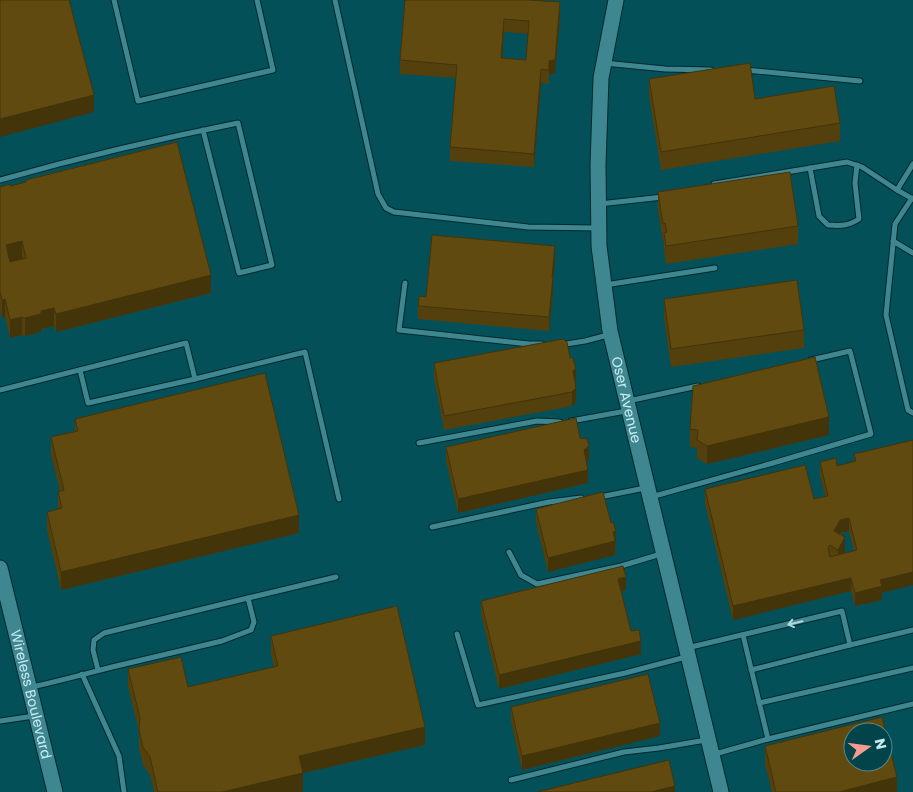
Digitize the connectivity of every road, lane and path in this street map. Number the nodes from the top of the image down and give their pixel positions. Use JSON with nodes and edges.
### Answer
{"nodes":[{"id":1,"x":114,"y":0,"type":"edge"},
{"id":2,"x":257,"y":0,"type":"edge"},
{"id":3,"x":335,"y":0,"type":"edge"},
{"id":4,"x":616,"y":0,"type":"edge"},
{"id":5,"x":604,"y":63,"type":"junction"},
{"id":6,"x":720,"y":70,"type":"edge"},
{"id":7,"x":738,"y":70,"type":"edge"},
{"id":8,"x":860,"y":81,"type":"dead end"},
{"id":9,"x":203,"y":130,"type":"junction"},
{"id":10,"x":913,"y":164,"type":"edge"},
{"id":11,"x":856,"y":165,"type":"junction"},
{"id":12,"x":810,"y":168,"type":"junction"},
{"id":13,"x":0,"y":180,"type":"edge"},
{"id":14,"x":704,"y":186,"type":"edge"},
{"id":15,"x":897,"y":190,"type":"junction"},
{"id":16,"x":673,"y":196,"type":"edge"},
{"id":17,"x":912,"y":199,"type":"edge"},
{"id":18,"x":598,"y":204,"type":"junction"},
{"id":19,"x":598,"y":228,"type":"junction"},
{"id":20,"x":893,"y":241,"type":"junction"},
{"id":21,"x":913,"y":253,"type":"edge"},
{"id":22,"x":715,"y":268,"type":"dead end"},
{"id":23,"x":405,"y":283,"type":"dead end"},
{"id":24,"x":604,"y":285,"type":"junction"},
{"id":25,"x":611,"y":334,"type":"junction"},
{"id":26,"x":545,"y":344,"type":"edge"},
{"id":27,"x":552,"y":344,"type":"edge"},
{"id":28,"x":802,"y":362,"type":"edge"},
{"id":29,"x":80,"y":370,"type":"junction"},
{"id":30,"x":195,"y":379,"type":"junction"},
{"id":31,"x":705,"y":384,"type":"edge"},
{"id":32,"x":0,"y":390,"type":"edge"},
{"id":33,"x":628,"y":406,"type":"junction"},
{"id":34,"x":913,"y":412,"type":"edge"},
{"id":35,"x":419,"y":443,"type":"dead end"},
{"id":36,"x":649,"y":493,"type":"junction"},
{"id":37,"x":585,"y":498,"type":"edge"},
{"id":38,"x":593,"y":498,"type":"edge"},
{"id":39,"x":339,"y":499,"type":"dead end"},
{"id":40,"x":432,"y":527,"type":"dead end"},
{"id":41,"x":509,"y":552,"type":"dead end"},
{"id":42,"x":664,"y":554,"type":"junction"},
{"id":43,"x":0,"y":568,"type":"edge"},
{"id":44,"x":336,"y":578,"type":"dead end"},
{"id":45,"x":2,"y":589,"type":"edge"},
{"id":46,"x":248,"y":598,"type":"junction"},
{"id":47,"x":913,"y":630,"type":"edge"},
{"id":48,"x":457,"y":634,"type":"dead end"},
{"id":49,"x":743,"y":635,"type":"junction"},
{"id":50,"x":850,"y":645,"type":"junction"},
{"id":51,"x":688,"y":652,"type":"junction"},
{"id":52,"x":913,"y":668,"type":"edge"},
{"id":53,"x":98,"y":670,"type":"junction"},
{"id":54,"x":751,"y":670,"type":"junction"},
{"id":55,"x":82,"y":674,"type":"junction"},
{"id":56,"x":29,"y":688,"type":"junction"},
{"id":57,"x":759,"y":703,"type":"junction"},
{"id":58,"x":913,"y":704,"type":"edge"},
{"id":59,"x":36,"y":716,"type":"junction"},
{"id":60,"x":0,"y":721,"type":"edge"},
{"id":61,"x":708,"y":739,"type":"junction"},
{"id":62,"x":768,"y":739,"type":"junction"},
{"id":63,"x":712,"y":754,"type":"junction"},
{"id":64,"x":511,"y":780,"type":"dead end"},
{"id":65,"x":54,"y":792,"type":"edge"},
{"id":66,"x":124,"y":792,"type":"edge"},
{"id":67,"x":721,"y":792,"type":"edge"}],
"edges":[{"from":1,"to":2,"type":"lane"},
{"from":3,"to":19,"type":"lane"},
{"from":4,"to":5,"type":"street","name":"Oser Avenue"},
{"from":5,"to":6,"type":"lane"},
{"from":5,"to":18,"type":"street","name":"Oser Avenue"},
{"from":7,"to":8,"type":"lane"},
{"from":9,"to":9,"type":"lane"},
{"from":9,"to":13,"type":"lane"},
{"from":10,"to":15,"type":"lane"},
{"from":11,"to":12,"type":"lane"},
{"from":11,"to":12,"type":"lane"},
{"from":11,"to":15,"type":"lane"},
{"from":12,"to":14,"type":"lane"},
{"from":15,"to":17,"type":"lane"},
{"from":16,"to":18,"type":"lane"},
{"from":17,"to":20,"type":"lane"},
{"from":18,"to":19,"type":"street","name":"Oser Avenue"},
{"from":19,"to":24,"type":"street","name":"Oser Avenue"},
{"from":20,"to":21,"type":"lane"},
{"from":20,"to":34,"type":"lane"},
{"from":22,"to":24,"type":"lane"},
{"from":23,"to":26,"type":"lane"},
{"from":24,"to":25,"type":"street","name":"Oser Avenue"},
{"from":25,"to":27,"type":"lane"},
{"from":25,"to":33,"type":"street","name":"Oser Avenue"},
{"from":28,"to":36,"type":"lane"},
{"from":29,"to":30,"type":"lane"},
{"from":29,"to":30,"type":"lane"},
{"from":29,"to":32,"type":"lane"},
{"from":30,"to":39,"type":"lane"},
{"from":31,"to":33,"type":"lane"},
{"from":33,"to":35,"type":"lane"},
{"from":33,"to":36,"type":"street","name":"Oser Avenue"},
{"from":36,"to":38,"type":"lane"},
{"from":36,"to":42,"type":"street","name":"Oser Avenue"},
{"from":37,"to":40,"type":"lane"},
{"from":41,"to":42,"type":"lane"},
{"from":42,"to":51,"type":"street","name":"Oser Avenue"},
{"from":43,"to":45,"type":"street","name":"Wireless Boulevard"},
{"from":44,"to":46,"type":"lane"},
{"from":45,"to":56,"type":"street","name":"Wireless Boulevard"},
{"from":46,"to":53,"type":"lane"},
{"from":46,"to":53,"type":"lane"},
{"from":47,"to":50,"type":"lane"},
{"from":48,"to":51,"type":"lane"},
{"from":50,"to":49,"type":"lane","one_way":true},
{"from":49,"to":51,"type":"lane"},
{"from":49,"to":54,"type":"lane"},
{"from":50,"to":54,"type":"lane"},
{"from":51,"to":61,"type":"street","name":"Oser Avenue"},
{"from":52,"to":57,"type":"lane"},
{"from":53,"to":55,"type":"lane"},
{"from":54,"to":57,"type":"lane"},
{"from":55,"to":56,"type":"lane"},
{"from":55,"to":66,"type":"lane"},
{"from":56,"to":59,"type":"street","name":"Wireless Boulevard"},
{"from":57,"to":62,"type":"lane"},
{"from":58,"to":62,"type":"lane"},
{"from":59,"to":60,"type":"lane"},
{"from":59,"to":65,"type":"street","name":"Wireless Boulevard"},
{"from":61,"to":63,"type":"street","name":"Oser Avenue"},
{"from":61,"to":64,"type":"lane"},
{"from":62,"to":63,"type":"lane"},
{"from":63,"to":67,"type":"street","name":"Oser Avenue"}]}
